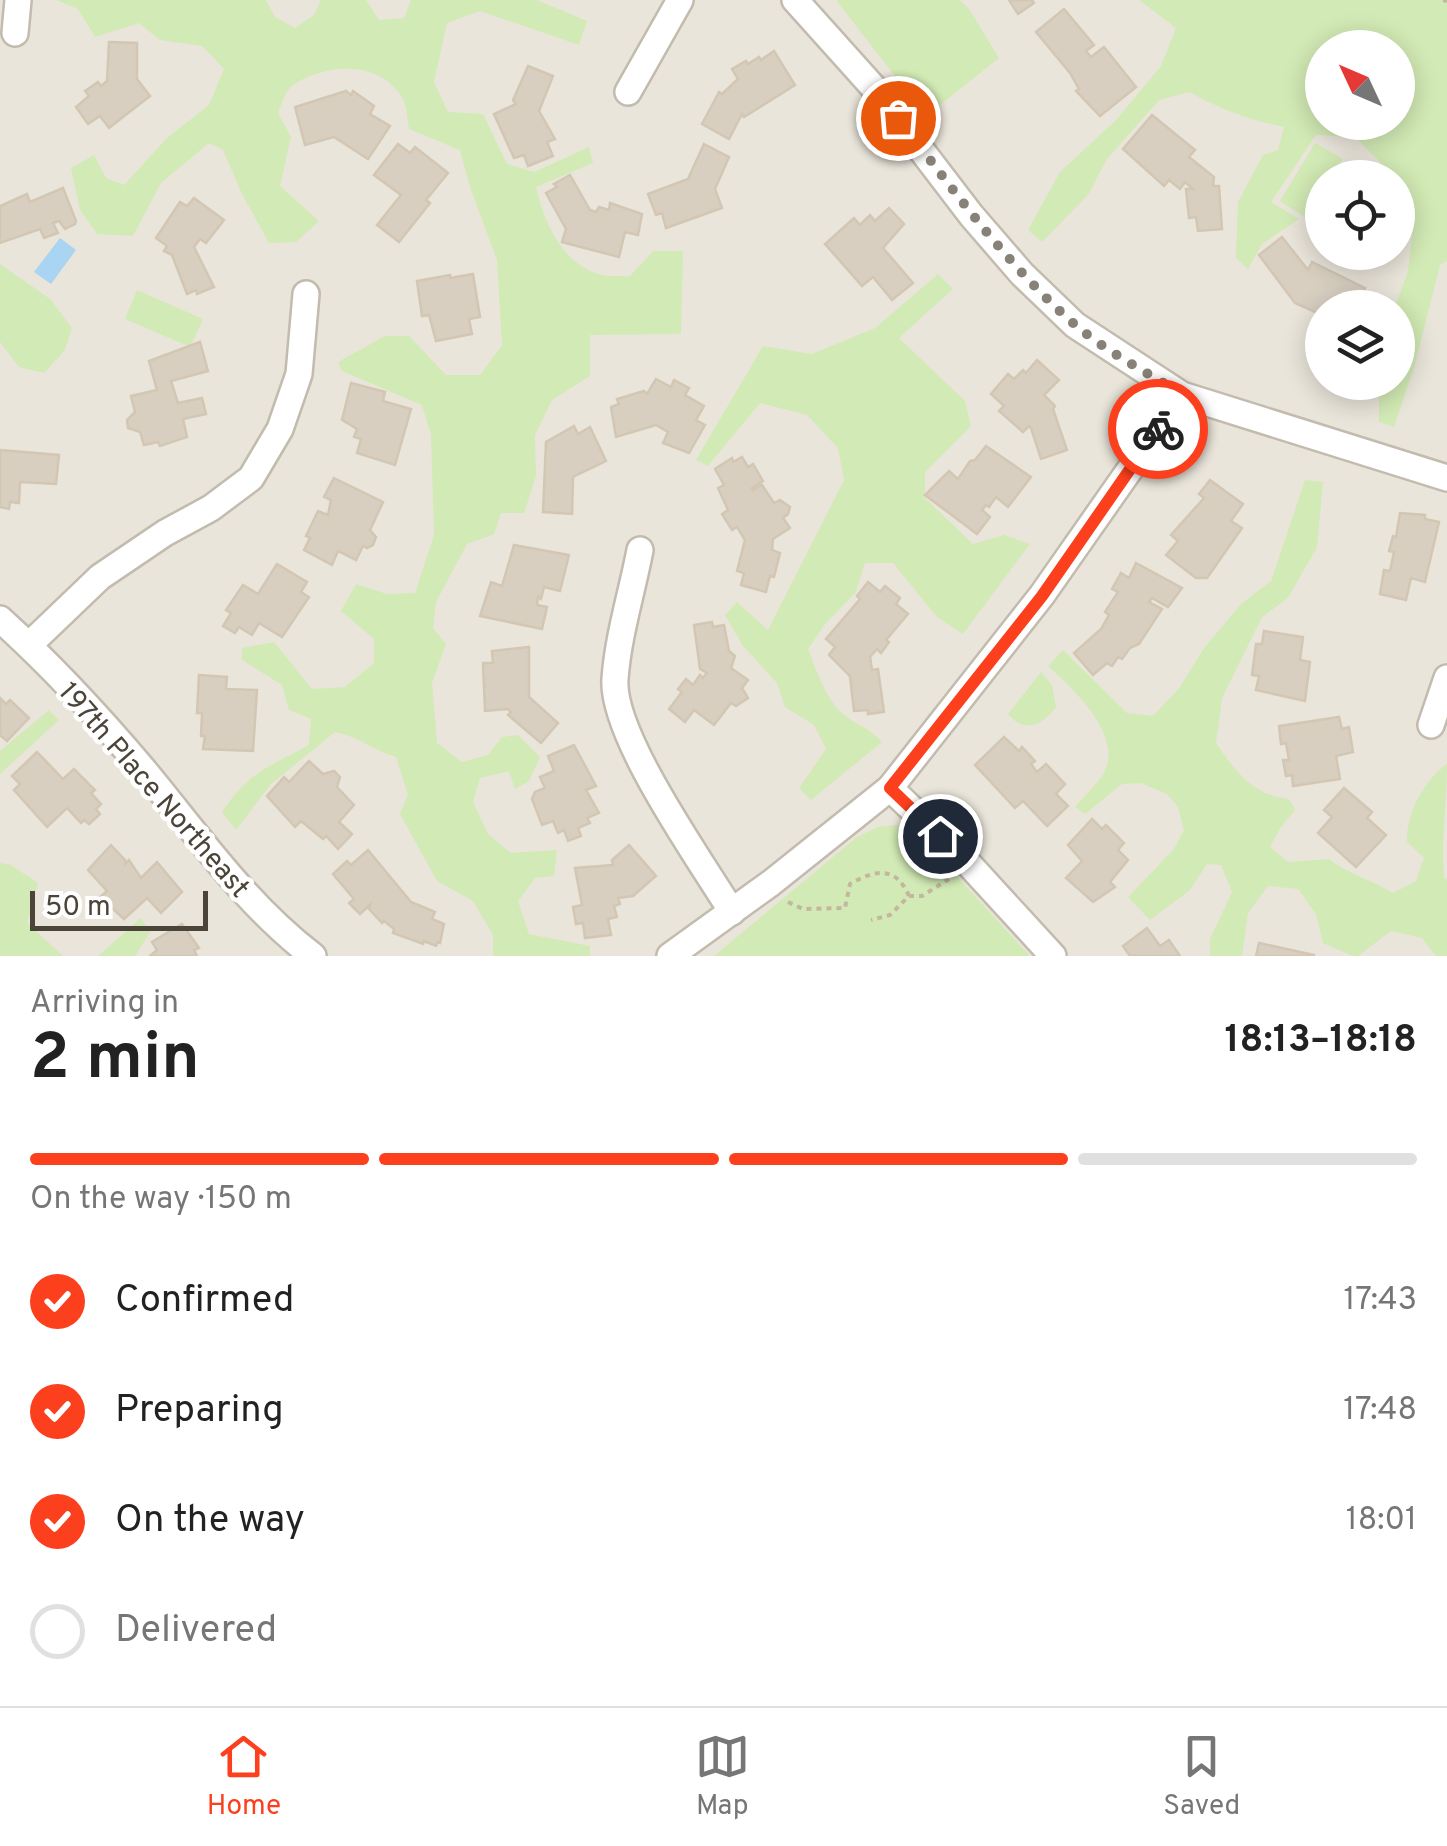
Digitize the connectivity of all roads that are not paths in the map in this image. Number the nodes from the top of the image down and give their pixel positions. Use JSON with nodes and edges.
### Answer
{"nodes":[{"id":1,"x":18,"y":0,"type":"edge"},
{"id":2,"x":680,"y":0,"type":"edge"},
{"id":3,"x":795,"y":0,"type":"edge"},
{"id":4,"x":15,"y":32,"type":"dead end"},
{"id":5,"x":628,"y":92,"type":"dead end"},
{"id":6,"x":306,"y":294,"type":"dead end"},
{"id":7,"x":1182,"y":394,"type":"junction"},
{"id":8,"x":1447,"y":478,"type":"edge"},
{"id":9,"x":640,"y":550,"type":"dead end"},
{"id":10,"x":0,"y":619,"type":"edge"},
{"id":11,"x":28,"y":645,"type":"junction"},
{"id":12,"x":1447,"y":678,"type":"edge"},
{"id":13,"x":1432,"y":725,"type":"dead end"},
{"id":14,"x":890,"y":788,"type":"junction"},
{"id":15,"x":732,"y":912,"type":"junction"},
{"id":16,"x":313,"y":956,"type":"edge"},
{"id":17,"x":670,"y":956,"type":"edge"},
{"id":18,"x":1054,"y":956,"type":"edge"}],
"edges":[{"from":1,"to":4,"type":"street"},
{"from":2,"to":5,"type":"street"},
{"from":3,"to":7,"type":"street"},
{"from":6,"to":11,"type":"street"},
{"from":7,"to":8,"type":"street"},
{"from":7,"to":14,"type":"street"},
{"from":9,"to":15,"type":"street"},
{"from":10,"to":11,"type":"street","name":"197th Place Northeast"},
{"from":11,"to":16,"type":"street","name":"197th Place Northeast"},
{"from":12,"to":13,"type":"street"},
{"from":14,"to":15,"type":"street"},
{"from":14,"to":18,"type":"street"},
{"from":15,"to":17,"type":"street"}]}
